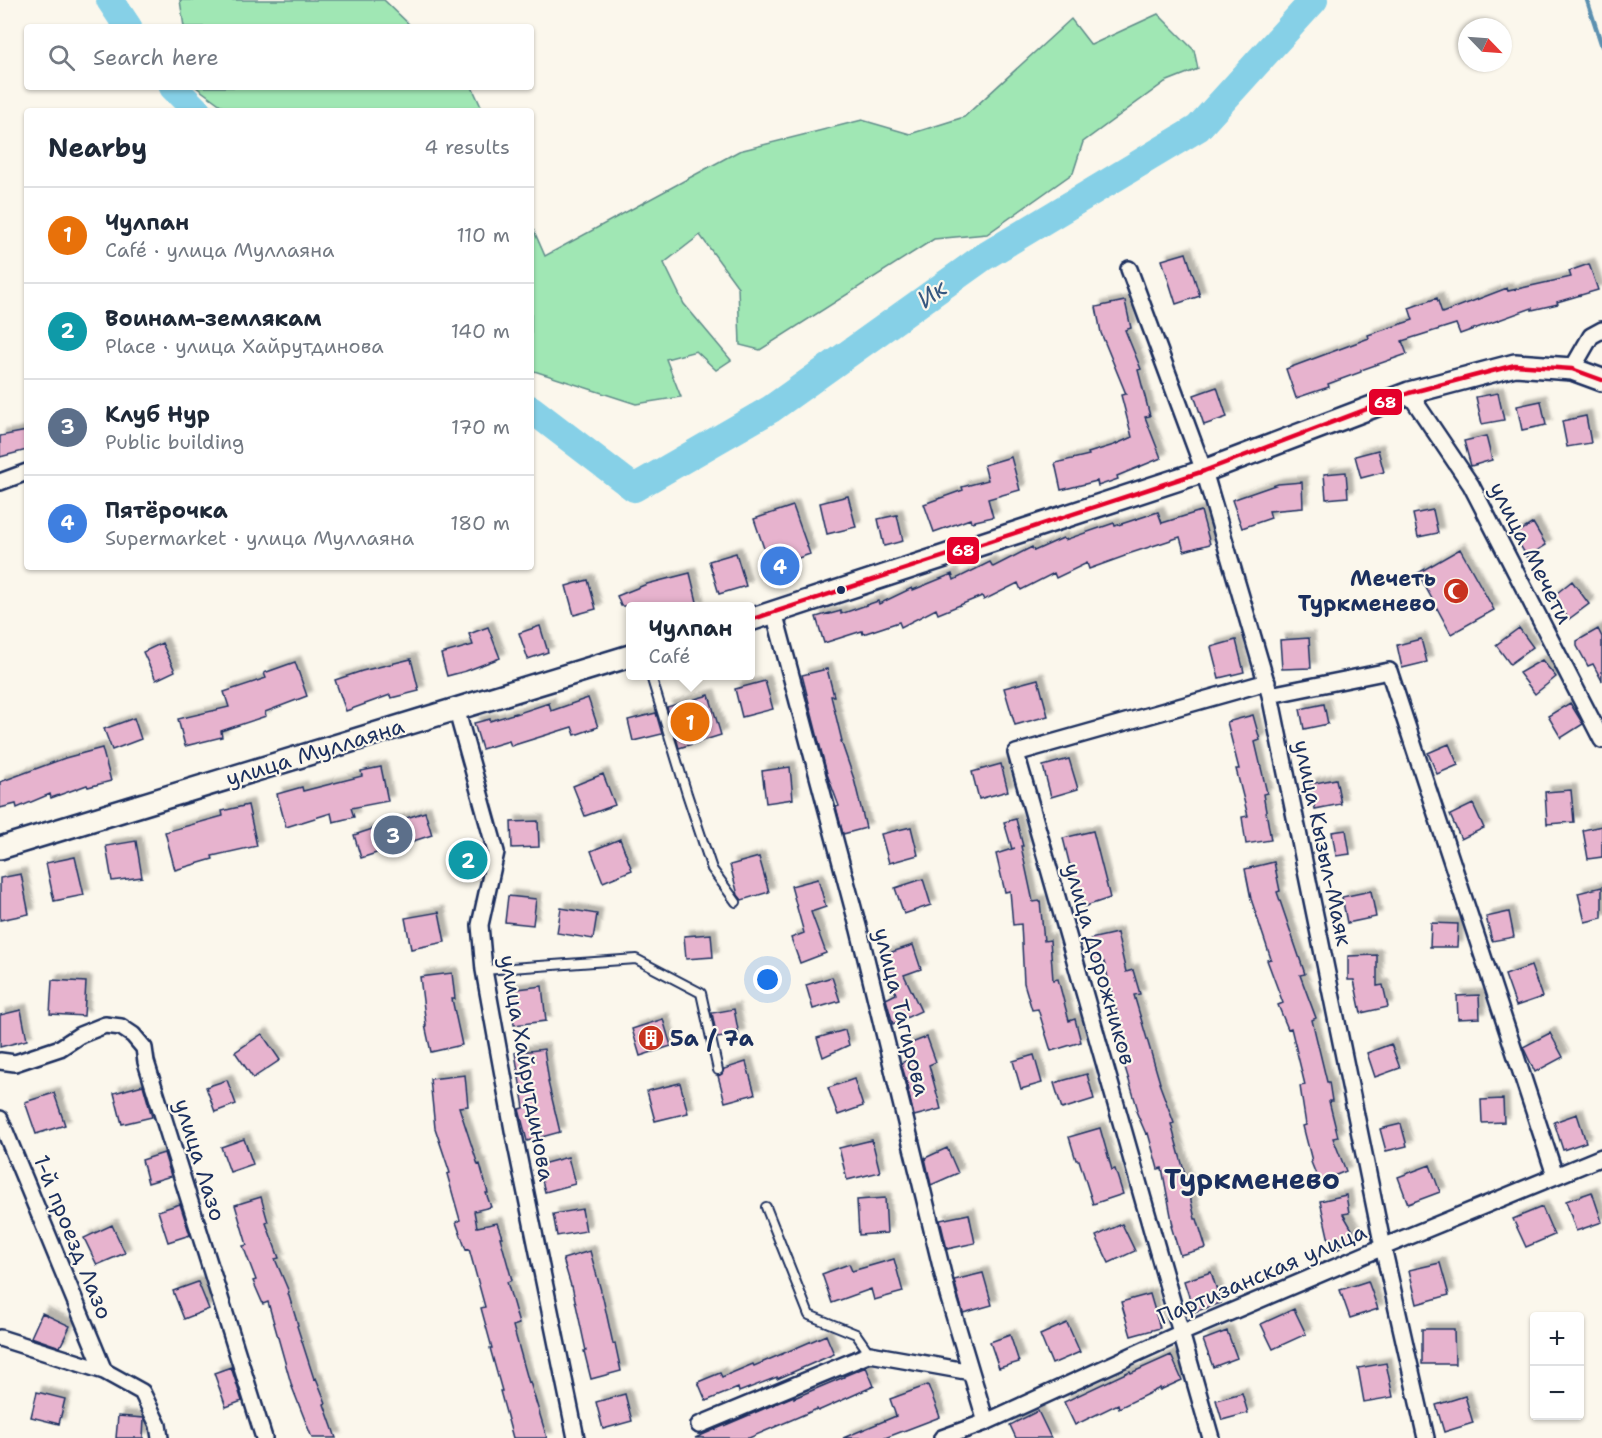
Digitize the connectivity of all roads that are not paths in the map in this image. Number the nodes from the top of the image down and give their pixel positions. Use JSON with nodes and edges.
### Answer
{"nodes":[{"id":1,"x":1129,"y":269,"type":"dead end"},
{"id":2,"x":1602,"y":330,"type":"edge"},
{"id":3,"x":1572,"y":369,"type":"junction"},
{"id":4,"x":1602,"y":380,"type":"edge"},
{"id":5,"x":1408,"y":393,"type":"junction"},
{"id":6,"x":1204,"y":471,"type":"junction"},
{"id":7,"x":24,"y":473,"type":"edge"},
{"id":8,"x":0,"y":482,"type":"edge"},
{"id":9,"x":774,"y":612,"type":"junction"},
{"id":10,"x":755,"y":618,"type":"edge"},
{"id":11,"x":626,"y":657,"type":"edge"},
{"id":12,"x":652,"y":680,"type":"edge"},
{"id":13,"x":1268,"y":689,"type":"junction"},
{"id":14,"x":456,"y":708,"type":"junction"},
{"id":15,"x":1602,"y":740,"type":"edge"},
{"id":16,"x":0,"y":848,"type":"edge"},
{"id":17,"x":736,"y":902,"type":"dead end"},
{"id":18,"x":484,"y":970,"type":"junction"},
{"id":19,"x":0,"y":1061,"type":"edge"},
{"id":20,"x":717,"y":1070,"type":"dead end"},
{"id":21,"x":0,"y":1119,"type":"edge"},
{"id":22,"x":1602,"y":1157,"type":"edge"},
{"id":23,"x":1555,"y":1176,"type":"junction"},
{"id":24,"x":766,"y":1207,"type":"dead end"},
{"id":25,"x":1383,"y":1247,"type":"junction"},
{"id":26,"x":1181,"y":1333,"type":"junction"},
{"id":27,"x":0,"y":1338,"type":"edge"},
{"id":28,"x":870,"y":1354,"type":"junction"},
{"id":29,"x":104,"y":1371,"type":"junction"},
{"id":30,"x":971,"y":1372,"type":"junction"},
{"id":31,"x":986,"y":1422,"type":"junction"},
{"id":32,"x":699,"y":1425,"type":"dead end"},
{"id":33,"x":160,"y":1438,"type":"edge"},
{"id":34,"x":264,"y":1438,"type":"edge"},
{"id":35,"x":576,"y":1438,"type":"edge"},
{"id":36,"x":942,"y":1438,"type":"edge"},
{"id":37,"x":1211,"y":1438,"type":"edge"},
{"id":38,"x":1426,"y":1438,"type":"edge"}],
"edges":[{"from":1,"to":6,"type":"street","name":"улица Кызыл-Маяк"},
{"from":2,"to":3,"type":"street"},
{"from":3,"to":4,"type":"main road"},
{"from":3,"to":5,"type":"main road"},
{"from":5,"to":6,"type":"main road"},
{"from":5,"to":15,"type":"street","name":"улица Мечети"},
{"from":6,"to":9,"type":"main road"},
{"from":6,"to":13,"type":"street","name":"улица Кызыл-Маяк"},
{"from":7,"to":8,"type":"street"},
{"from":9,"to":10,"type":"main road"},
{"from":9,"to":30,"type":"street","name":"улица Тагирова"},
{"from":11,"to":14,"type":"main road","name":"улица Муллаяна"},
{"from":12,"to":17,"type":"lane"},
{"from":13,"to":23,"type":"street","name":"улица Дорожников"},
{"from":13,"to":25,"type":"street","name":"улица Кызыл-Маяк"},
{"from":13,"to":26,"type":"street","name":"улица Дорожников"},
{"from":14,"to":16,"type":"main road","name":"улица Муллаяна"},
{"from":14,"to":18,"type":"street","name":"улица Хайрутдинова"},
{"from":18,"to":20,"type":"lane"},
{"from":18,"to":35,"type":"street","name":"улица Хайрутдинова"},
{"from":19,"to":34,"type":"street","name":"улица Лазо"},
{"from":21,"to":29,"type":"street","name":"1-й проезд Лазо"},
{"from":22,"to":23,"type":"street","name":"Партизанская улица"},
{"from":23,"to":25,"type":"street","name":"Партизанская улица"},
{"from":24,"to":28,"type":"lane"},
{"from":25,"to":26,"type":"street","name":"Партизанская улица"},
{"from":25,"to":38,"type":"street","name":"улица Кызыл-Маяк"},
{"from":26,"to":31,"type":"street","name":"Партизанская улица"},
{"from":26,"to":37,"type":"street","name":"улица Дорожников"},
{"from":27,"to":29,"type":"street"},
{"from":28,"to":30,"type":"street"},
{"from":28,"to":32,"type":"street"},
{"from":29,"to":33,"type":"street"},
{"from":30,"to":31,"type":"street","name":"улица Тагирова"},
{"from":31,"to":36,"type":"street","name":"Партизанская улица"}]}
